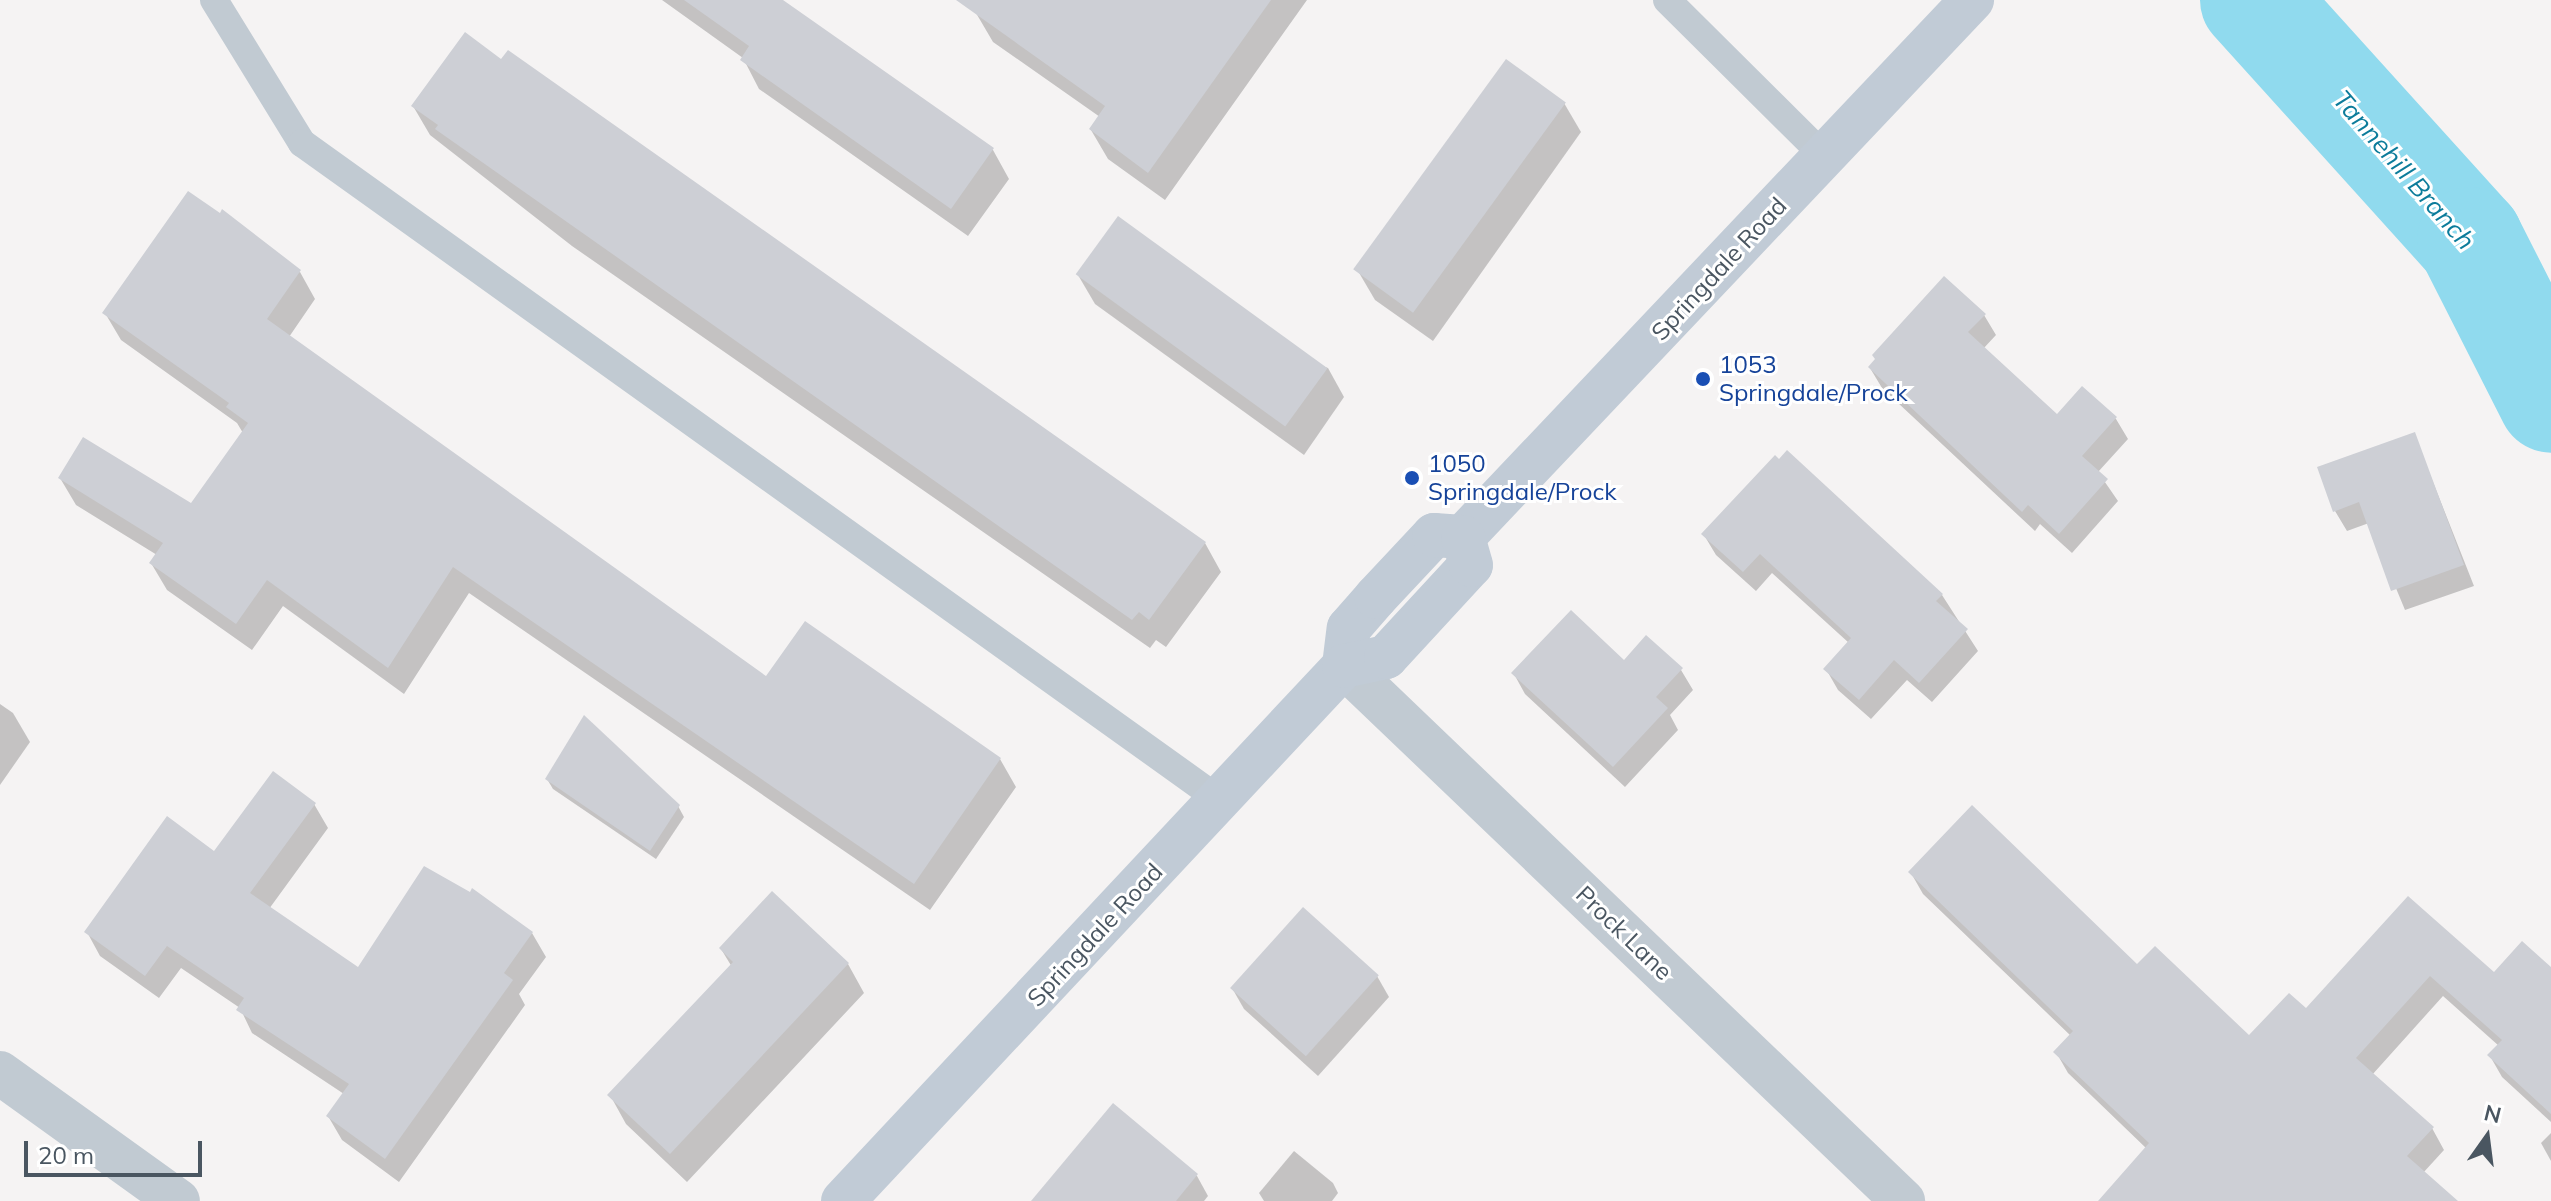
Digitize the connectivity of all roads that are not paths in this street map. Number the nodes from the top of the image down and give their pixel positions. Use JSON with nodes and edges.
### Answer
{"nodes":[{"id":1,"x":214,"y":0,"type":"edge"},
{"id":2,"x":1667,"y":0,"type":"edge"},
{"id":3,"x":1972,"y":0,"type":"edge"},
{"id":4,"x":1825,"y":157,"type":"junction"},
{"id":5,"x":1344,"y":666,"type":"junction"},
{"id":6,"x":1221,"y":801,"type":"junction"},
{"id":7,"x":0,"y":1073,"type":"edge"},
{"id":8,"x":178,"y":1201,"type":"edge"},
{"id":9,"x":843,"y":1201,"type":"edge"},
{"id":10,"x":1903,"y":1201,"type":"edge"}],
"edges":[{"from":1,"to":6,"type":"lane"},
{"from":2,"to":4,"type":"lane"},
{"from":3,"to":4,"type":"main road","name":"Springdale Road"},
{"from":4,"to":5,"type":"main road","name":"Springdale Road"},
{"from":5,"to":6,"type":"main road","name":"Springdale Road"},
{"from":5,"to":10,"type":"street","name":"Prock Lane"},
{"from":6,"to":9,"type":"main road","name":"Springdale Road"},
{"from":7,"to":8,"type":"street"}]}
